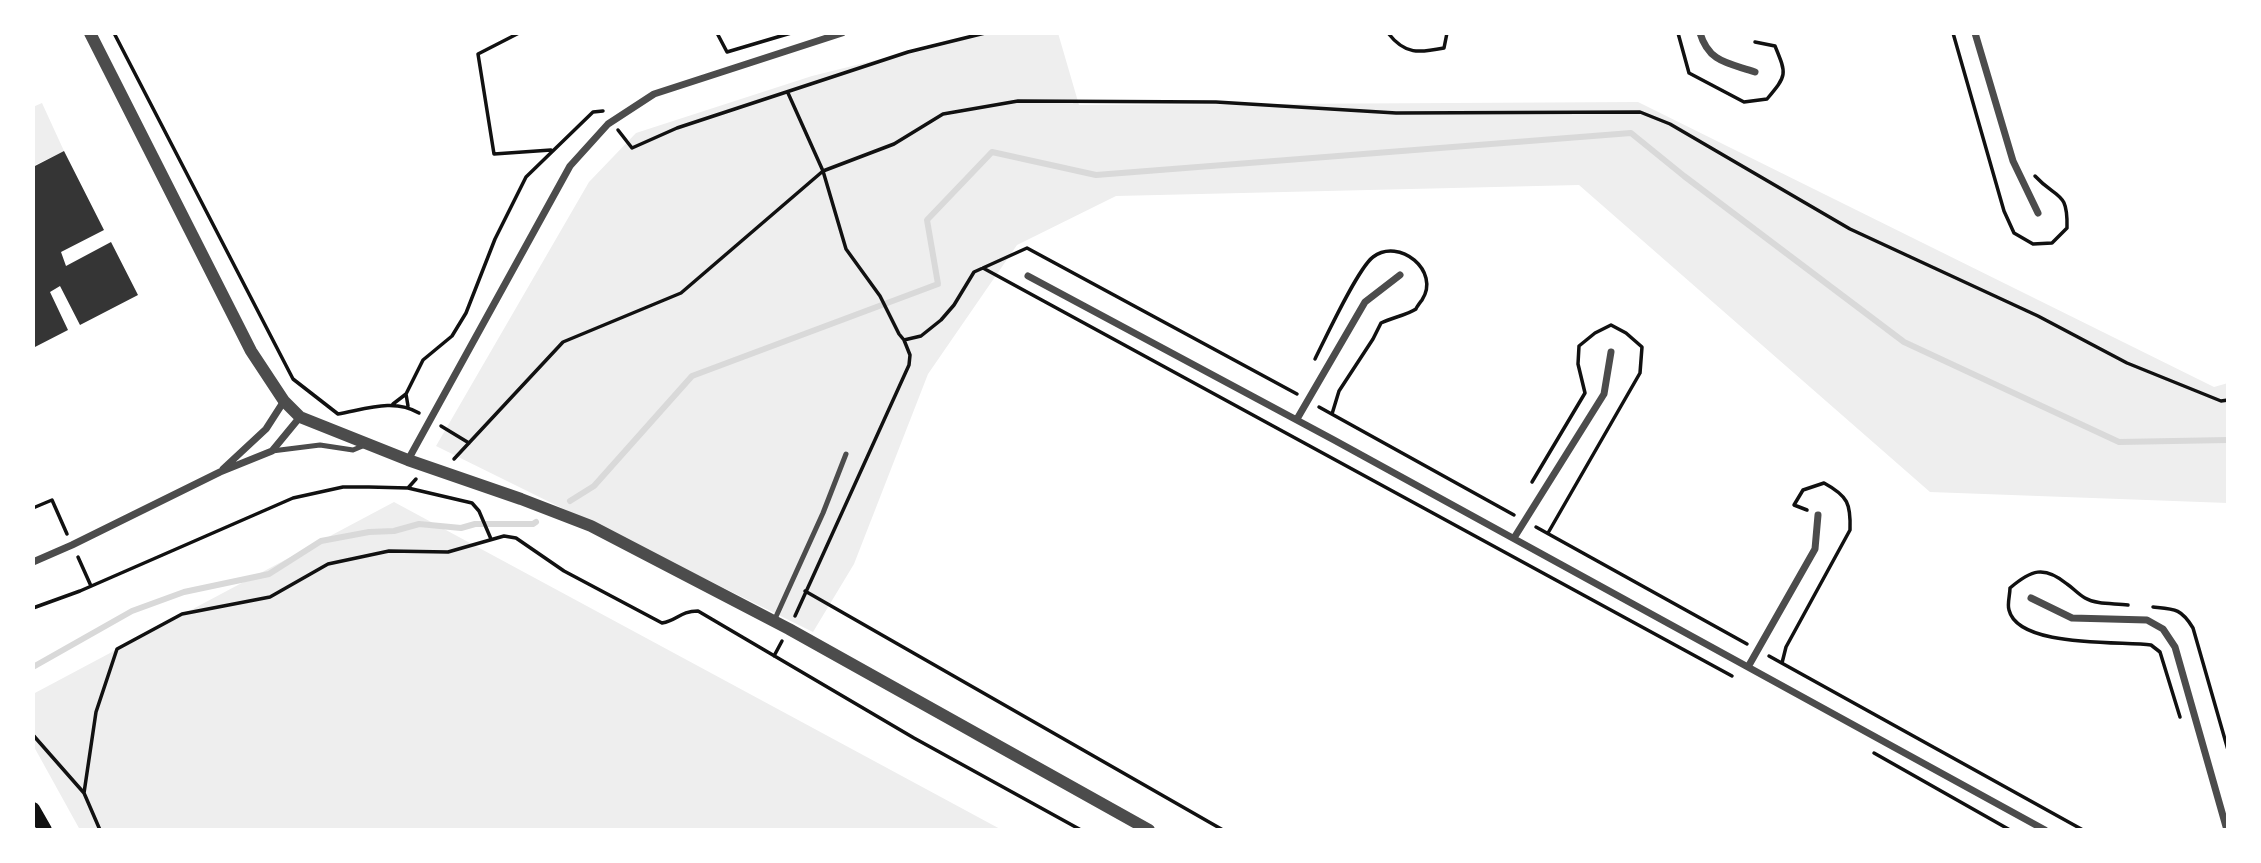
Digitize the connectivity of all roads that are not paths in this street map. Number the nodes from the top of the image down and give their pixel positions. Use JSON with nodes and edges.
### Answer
{"nodes":[{"id":1,"x":90,"y":33,"type":"edge"},
{"id":2,"x":842,"y":33,"type":"edge"},
{"id":3,"x":1700,"y":33,"type":"edge"},
{"id":4,"x":1975,"y":33,"type":"edge"},
{"id":5,"x":1755,"y":72,"type":"dead end"},
{"id":6,"x":2038,"y":213,"type":"dead end"},
{"id":7,"x":1400,"y":275,"type":"dead end"},
{"id":8,"x":1028,"y":276,"type":"dead end"},
{"id":9,"x":1611,"y":352,"type":"dead end"},
{"id":10,"x":284,"y":401,"type":"junction"},
{"id":11,"x":300,"y":417,"type":"junction"},
{"id":12,"x":1297,"y":419,"type":"junction"},
{"id":13,"x":368,"y":444,"type":"junction"},
{"id":14,"x":272,"y":451,"type":"junction"},
{"id":15,"x":846,"y":454,"type":"dead end"},
{"id":16,"x":408,"y":460,"type":"junction"},
{"id":17,"x":220,"y":472,"type":"junction"},
{"id":18,"x":1818,"y":514,"type":"dead end"},
{"id":19,"x":1514,"y":538,"type":"junction"},
{"id":20,"x":33,"y":562,"type":"edge"},
{"id":21,"x":2031,"y":598,"type":"dead end"},
{"id":22,"x":774,"y":621,"type":"junction"},
{"id":23,"x":1748,"y":667,"type":"junction"},
{"id":24,"x":33,"y":809,"type":"edge"},
{"id":25,"x":45,"y":830,"type":"edge"},
{"id":26,"x":1149,"y":830,"type":"edge"},
{"id":27,"x":2045,"y":830,"type":"edge"},
{"id":28,"x":2227,"y":830,"type":"edge"}],
"edges":[{"from":1,"to":10,"type":"street"},
{"from":2,"to":16,"type":"street"},
{"from":3,"to":5,"type":"street"},
{"from":4,"to":6,"type":"street"},
{"from":7,"to":12,"type":"street"},
{"from":8,"to":12,"type":"street"},
{"from":9,"to":19,"type":"street"},
{"from":10,"to":11,"type":"street"},
{"from":10,"to":17,"type":"street"},
{"from":11,"to":13,"type":"street"},
{"from":11,"to":14,"type":"street"},
{"from":12,"to":19,"type":"street"},
{"from":13,"to":14,"type":"lane"},
{"from":13,"to":16,"type":"street"},
{"from":14,"to":17,"type":"street"},
{"from":15,"to":22,"type":"lane"},
{"from":16,"to":22,"type":"street"},
{"from":17,"to":20,"type":"street"},
{"from":18,"to":23,"type":"street"},
{"from":19,"to":23,"type":"street"},
{"from":21,"to":28,"type":"street"},
{"from":22,"to":26,"type":"street"},
{"from":23,"to":27,"type":"street"},
{"from":24,"to":25,"type":"main road"}]}
